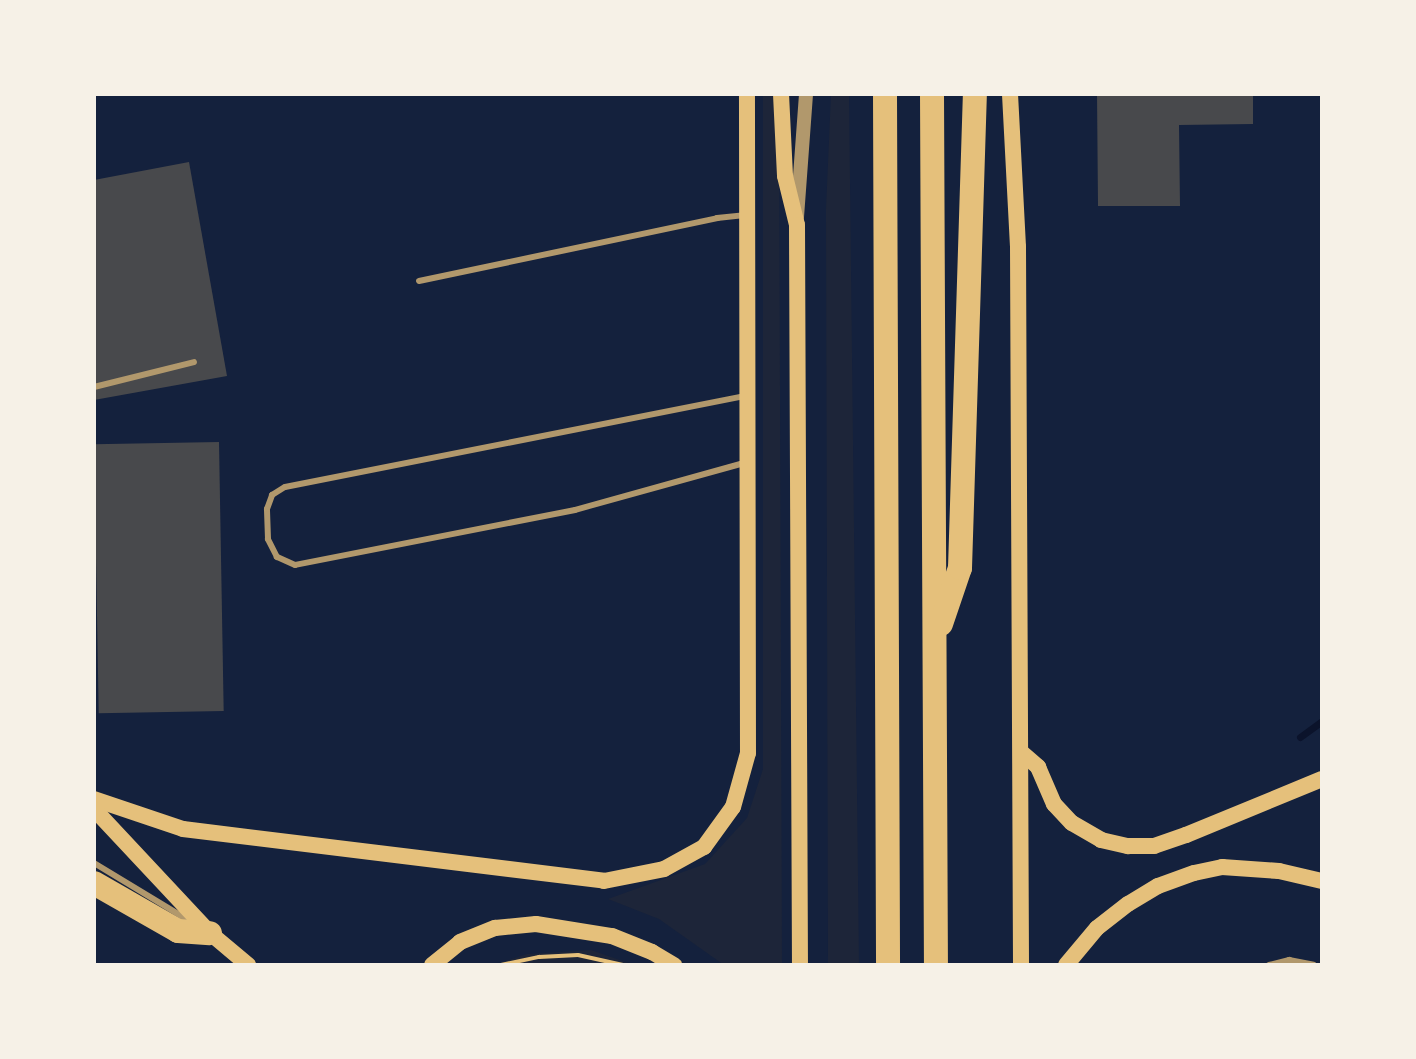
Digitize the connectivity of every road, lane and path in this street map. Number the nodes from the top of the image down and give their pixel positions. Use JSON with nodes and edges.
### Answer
{"nodes":[{"id":1,"x":747,"y":94,"type":"edge"},
{"id":2,"x":781,"y":94,"type":"edge"},
{"id":3,"x":806,"y":94,"type":"edge"},
{"id":4,"x":885,"y":94,"type":"edge"},
{"id":5,"x":932,"y":94,"type":"edge"},
{"id":6,"x":975,"y":94,"type":"edge"},
{"id":7,"x":1010,"y":94,"type":"edge"},
{"id":8,"x":747,"y":215,"type":"junction"},
{"id":9,"x":797,"y":225,"type":"junction"},
{"id":10,"x":419,"y":281,"type":"dead end"},
{"id":11,"x":194,"y":362,"type":"dead end"},
{"id":12,"x":94,"y":387,"type":"edge"},
{"id":13,"x":747,"y":396,"type":"junction"},
{"id":14,"x":747,"y":462,"type":"junction"},
{"id":15,"x":935,"y":641,"type":"junction"},
{"id":16,"x":1021,"y":752,"type":"junction"},
{"id":17,"x":1322,"y":779,"type":"edge"},
{"id":18,"x":94,"y":799,"type":"edge"},
{"id":19,"x":94,"y":809,"type":"edge"},
{"id":20,"x":94,"y":863,"type":"edge"},
{"id":21,"x":1322,"y":881,"type":"edge"},
{"id":22,"x":94,"y":883,"type":"edge"},
{"id":23,"x":210,"y":933,"type":"junction"},
{"id":24,"x":248,"y":965,"type":"edge"},
{"id":25,"x":432,"y":965,"type":"edge"},
{"id":26,"x":501,"y":965,"type":"edge"},
{"id":27,"x":623,"y":965,"type":"edge"},
{"id":28,"x":674,"y":965,"type":"edge"},
{"id":29,"x":800,"y":965,"type":"edge"},
{"id":30,"x":888,"y":965,"type":"edge"},
{"id":31,"x":936,"y":965,"type":"edge"},
{"id":32,"x":1021,"y":965,"type":"edge"},
{"id":33,"x":1066,"y":965,"type":"edge"},
{"id":34,"x":1269,"y":965,"type":"edge"},
{"id":35,"x":1314,"y":965,"type":"edge"}],
"edges":[{"from":1,"to":8,"type":"main road"},
{"from":2,"to":9,"type":"main road"},
{"from":3,"to":9,"type":"street"},
{"from":4,"to":30,"type":"highway"},
{"from":5,"to":15,"type":"highway"},
{"from":6,"to":15,"type":"highway"},
{"from":7,"to":16,"type":"main road"},
{"from":8,"to":10,"type":"lane"},
{"from":8,"to":13,"type":"main road"},
{"from":9,"to":29,"type":"main road"},
{"from":11,"to":12,"type":"lane"},
{"from":13,"to":14,"type":"main road"},
{"from":13,"to":14,"type":"lane"},
{"from":14,"to":18,"type":"main road"},
{"from":15,"to":31,"type":"highway"},
{"from":16,"to":17,"type":"main road"},
{"from":16,"to":32,"type":"main road"},
{"from":19,"to":23,"type":"main road"},
{"from":20,"to":23,"type":"lane"},
{"from":21,"to":33,"type":"main road"},
{"from":22,"to":23,"type":"highway"},
{"from":23,"to":24,"type":"main road"},
{"from":25,"to":28,"type":"main road"},
{"from":26,"to":27,"type":"path"},
{"from":34,"to":35,"type":"lane"}]}
